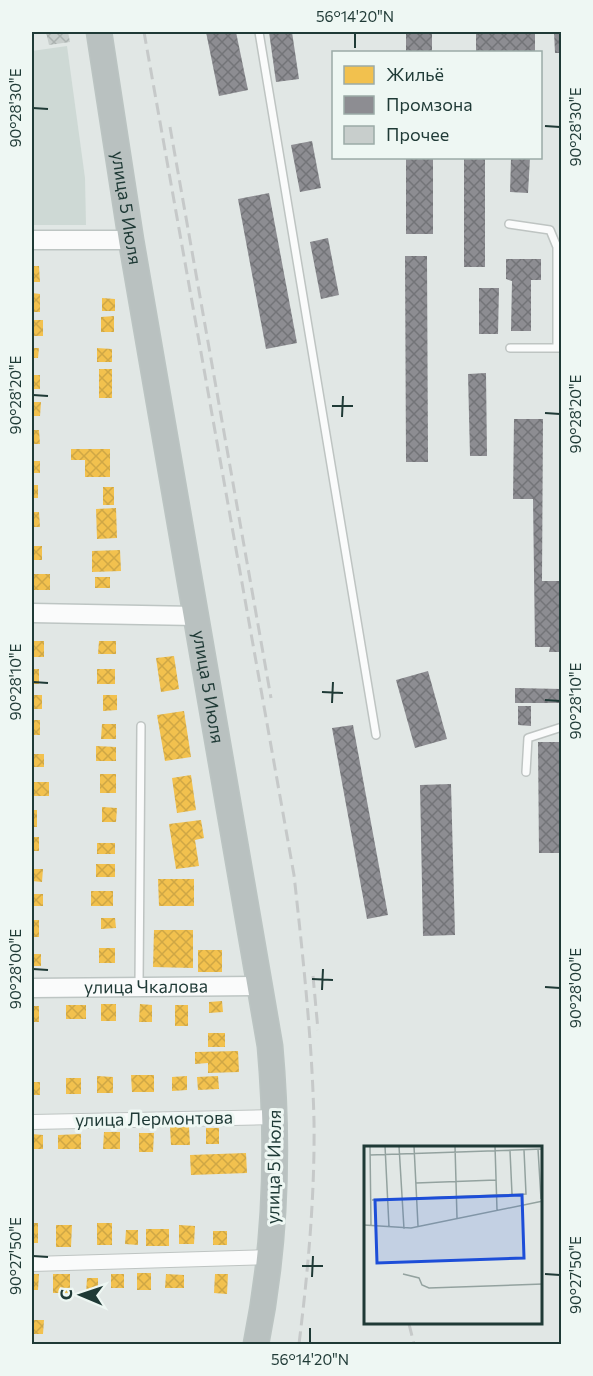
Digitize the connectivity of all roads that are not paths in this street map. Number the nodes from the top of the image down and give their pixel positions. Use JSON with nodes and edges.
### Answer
{"nodes":[{"id":1,"x":99,"y":32,"type":"edge"},
{"id":2,"x":259,"y":32,"type":"edge"},
{"id":3,"x":509,"y":224,"type":"dead end"},
{"id":4,"x":32,"y":240,"type":"edge"},
{"id":5,"x":131,"y":240,"type":"junction"},
{"id":6,"x":510,"y":348,"type":"dead end"},
{"id":7,"x":559,"y":348,"type":"edge"},
{"id":8,"x":32,"y":613,"type":"edge"},
{"id":9,"x":196,"y":616,"type":"junction"},
{"id":10,"x":141,"y":726,"type":"dead end"},
{"id":11,"x":561,"y":727,"type":"edge"},
{"id":12,"x":376,"y":735,"type":"dead end"},
{"id":13,"x":526,"y":772,"type":"dead end"},
{"id":14,"x":261,"y":986,"type":"junction"},
{"id":15,"x":32,"y":988,"type":"edge"},
{"id":16,"x":139,"y":988,"type":"junction"},
{"id":17,"x":276,"y":1118,"type":"junction"},
{"id":18,"x":32,"y":1122,"type":"edge"},
{"id":19,"x":271,"y":1257,"type":"junction"},
{"id":20,"x":32,"y":1264,"type":"edge"},
{"id":21,"x":256,"y":1344,"type":"edge"}],
"edges":[{"from":1,"to":5,"type":"highway","name":"улица 5 Июля"},
{"from":2,"to":12,"type":"lane"},
{"from":3,"to":7,"type":"lane"},
{"from":4,"to":5,"type":"main road"},
{"from":5,"to":9,"type":"highway","name":"улица 5 Июля"},
{"from":6,"to":7,"type":"lane"},
{"from":8,"to":9,"type":"main road"},
{"from":9,"to":14,"type":"highway","name":"улица 5 Июля"},
{"from":10,"to":16,"type":"lane"},
{"from":11,"to":13,"type":"lane"},
{"from":14,"to":16,"type":"main road","name":"улица Чкалова"},
{"from":14,"to":17,"type":"highway","name":"улица 5 Июля"},
{"from":15,"to":16,"type":"main road","name":"улица Чкалова"},
{"from":17,"to":18,"type":"street","name":"улица Лермонтова"},
{"from":17,"to":19,"type":"highway","name":"улица 5 Июля"},
{"from":19,"to":20,"type":"street"},
{"from":19,"to":21,"type":"highway","name":"улица 5 Июля"}]}
